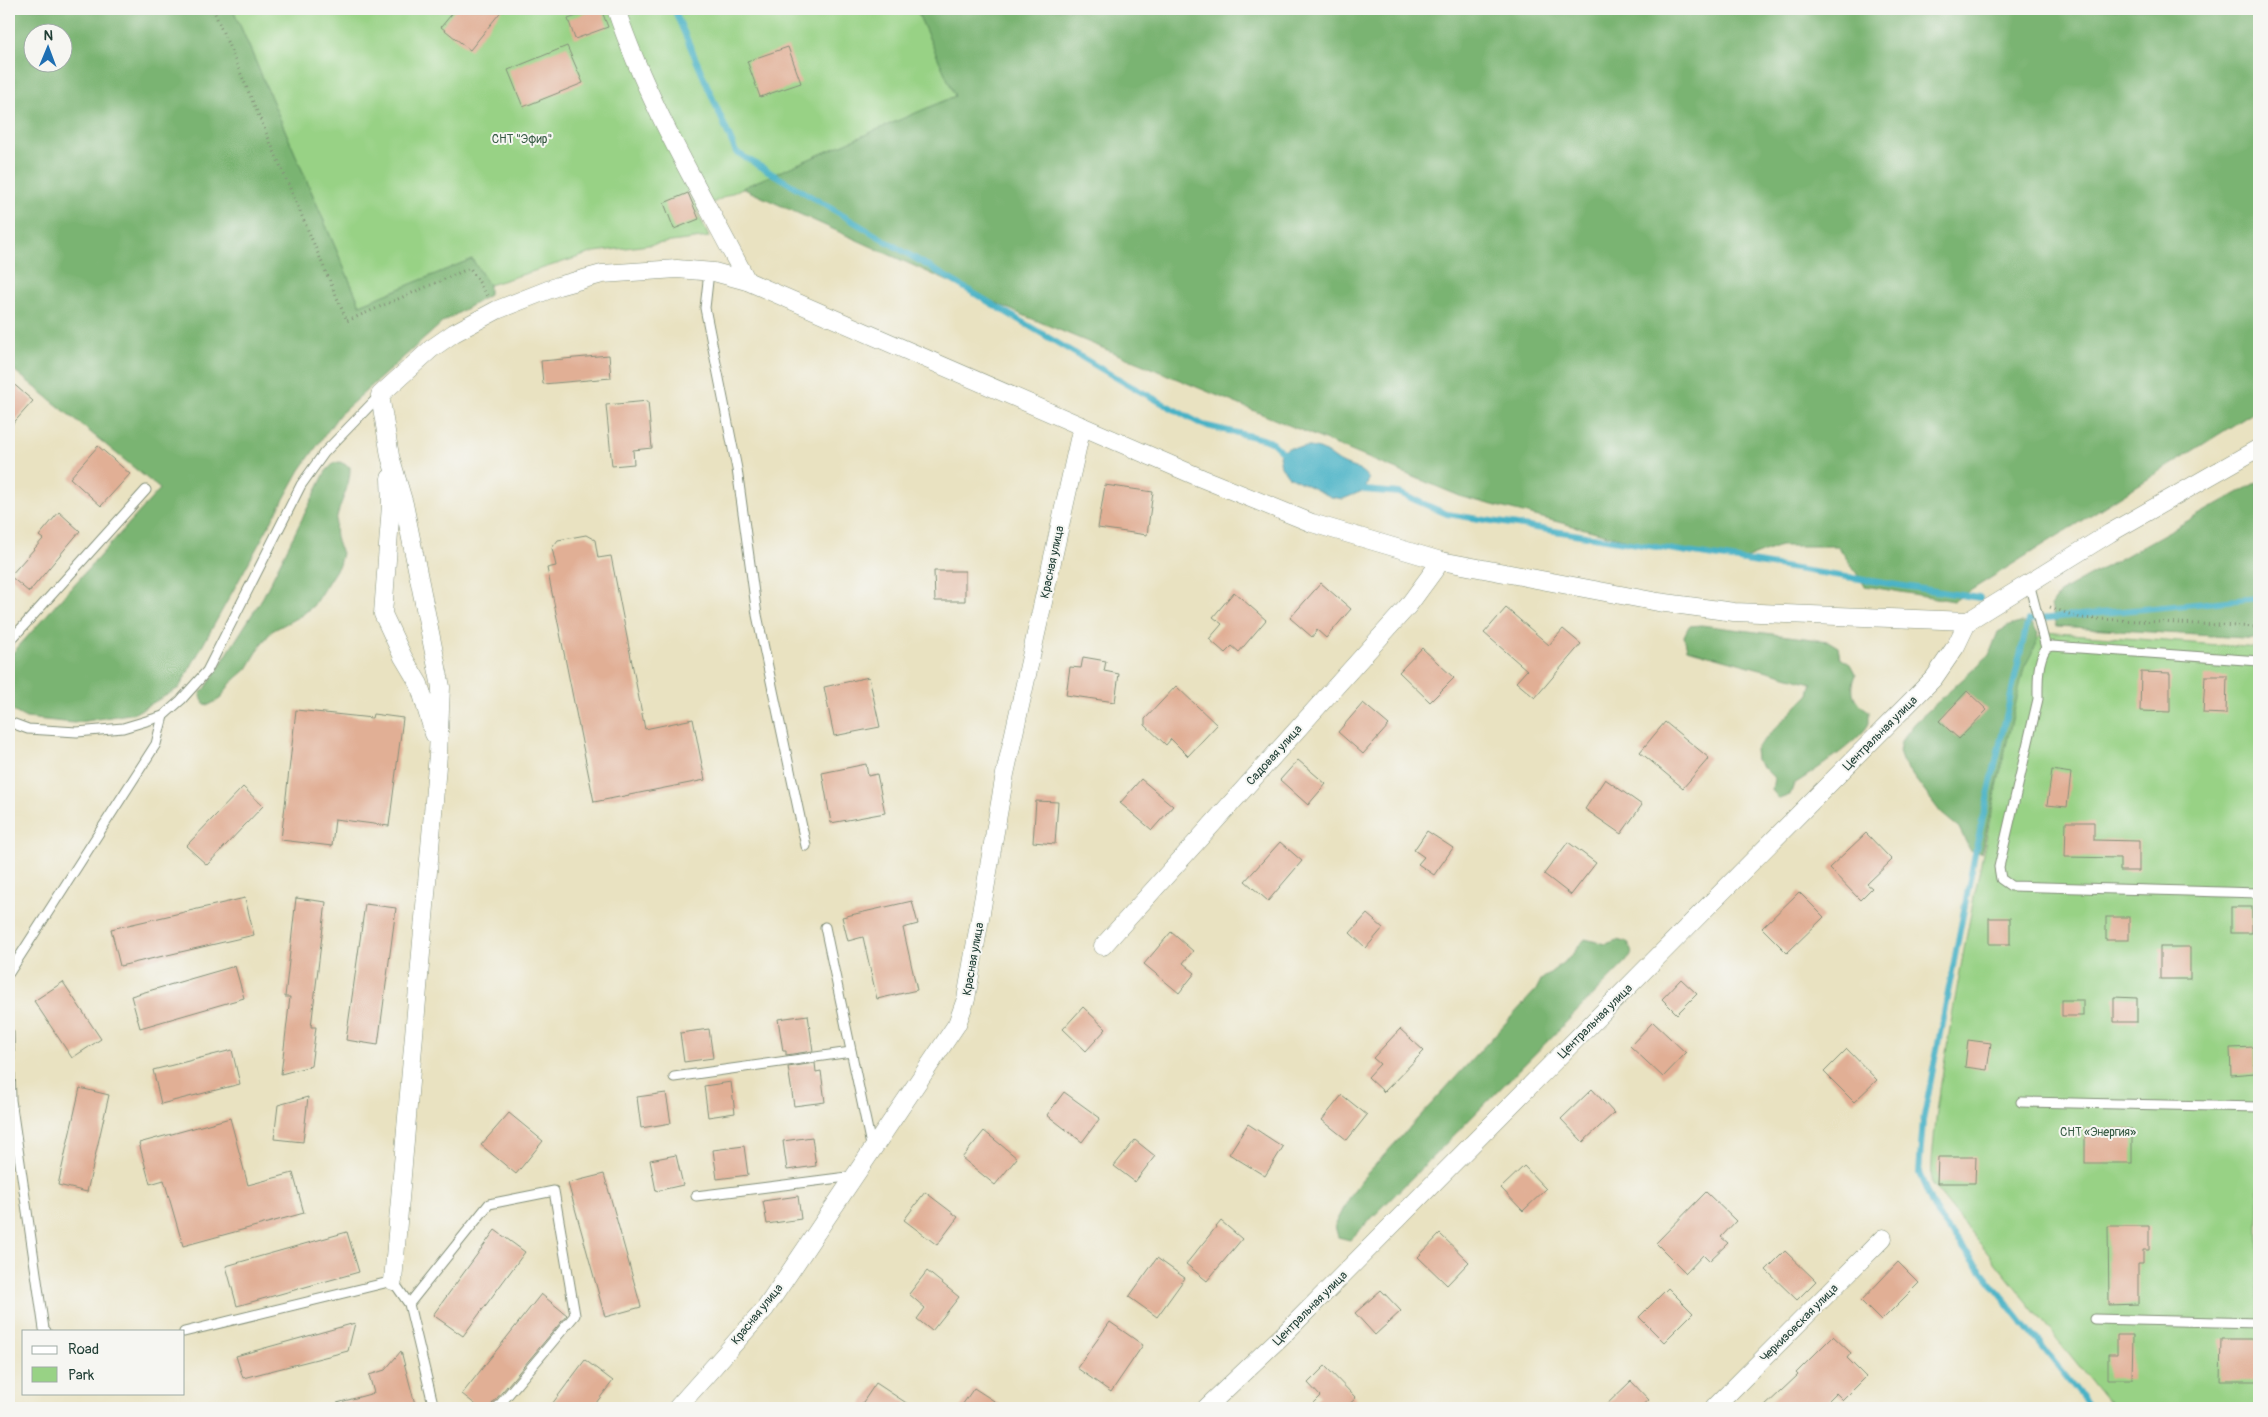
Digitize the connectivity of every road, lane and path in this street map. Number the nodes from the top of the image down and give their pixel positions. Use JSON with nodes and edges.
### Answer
{"nodes":[{"id":1,"x":213,"y":9,"type":"edge"},
{"id":2,"x":616,"y":9,"type":"edge"},
{"id":3,"x":709,"y":272,"type":"junction"},
{"id":4,"x":747,"y":282,"type":"junction"},
{"id":5,"x":497,"y":310,"type":"junction"},
{"id":6,"x":380,"y":395,"type":"junction"},
{"id":7,"x":1082,"y":426,"type":"junction"},
{"id":8,"x":2259,"y":448,"type":"edge"},
{"id":9,"x":390,"y":456,"type":"junction"},
{"id":10,"x":146,"y":490,"type":"dead end"},
{"id":11,"x":1441,"y":561,"type":"junction"},
{"id":12,"x":2029,"y":583,"type":"junction"},
{"id":13,"x":2036,"y":605,"type":"junction"},
{"id":14,"x":1968,"y":622,"type":"junction"},
{"id":15,"x":2259,"y":627,"type":"edge"},
{"id":16,"x":9,"y":642,"type":"edge"},
{"id":17,"x":2046,"y":648,"type":"junction"},
{"id":18,"x":2259,"y":661,"type":"edge"},
{"id":19,"x":163,"y":716,"type":"junction"},
{"id":20,"x":9,"y":722,"type":"edge"},
{"id":21,"x":438,"y":754,"type":"junction"},
{"id":22,"x":806,"y":846,"type":"dead end"},
{"id":23,"x":2259,"y":893,"type":"edge"},
{"id":24,"x":825,"y":927,"type":"dead end"},
{"id":25,"x":1103,"y":946,"type":"dead end"},
{"id":26,"x":9,"y":973,"type":"edge"},
{"id":27,"x":9,"y":1033,"type":"edge"},
{"id":28,"x":851,"y":1052,"type":"junction"},
{"id":29,"x":674,"y":1077,"type":"dead end"},
{"id":30,"x":2021,"y":1102,"type":"dead end"},
{"id":31,"x":2259,"y":1108,"type":"edge"},
{"id":32,"x":872,"y":1150,"type":"junction"},
{"id":33,"x":855,"y":1176,"type":"junction"},
{"id":34,"x":696,"y":1196,"type":"dead end"},
{"id":35,"x":1883,"y":1238,"type":"dead end"},
{"id":36,"x":393,"y":1281,"type":"junction"},
{"id":37,"x":409,"y":1304,"type":"junction"},
{"id":38,"x":2094,"y":1319,"type":"dead end"},
{"id":39,"x":2259,"y":1323,"type":"edge"},
{"id":40,"x":45,"y":1330,"type":"edge"},
{"id":41,"x":185,"y":1332,"type":"edge"},
{"id":42,"x":434,"y":1408,"type":"edge"},
{"id":43,"x":497,"y":1408,"type":"edge"},
{"id":44,"x":677,"y":1408,"type":"edge"},
{"id":45,"x":1206,"y":1408,"type":"edge"},
{"id":46,"x":1714,"y":1408,"type":"edge"}],
"edges":[{"from":1,"to":5,"type":"path"},
{"from":2,"to":4,"type":"street"},
{"from":3,"to":4,"type":"street"},
{"from":3,"to":5,"type":"street"},
{"from":3,"to":22,"type":"lane"},
{"from":4,"to":7,"type":"street"},
{"from":5,"to":6,"type":"street"},
{"from":6,"to":9,"type":"street"},
{"from":6,"to":19,"type":"lane"},
{"from":7,"to":11,"type":"street"},
{"from":7,"to":32,"type":"street","name":"Красная улица"},
{"from":8,"to":12,"type":"street"},
{"from":9,"to":21,"type":"street"},
{"from":9,"to":21,"type":"street"},
{"from":10,"to":16,"type":"lane"},
{"from":11,"to":14,"type":"street"},
{"from":11,"to":25,"type":"street","name":"Садовая улица"},
{"from":12,"to":13,"type":"lane"},
{"from":12,"to":14,"type":"street"},
{"from":13,"to":15,"type":"path"},
{"from":13,"to":17,"type":"lane"},
{"from":14,"to":45,"type":"street","name":"Центральная улица"},
{"from":17,"to":18,"type":"lane"},
{"from":17,"to":23,"type":"lane"},
{"from":19,"to":20,"type":"lane"},
{"from":19,"to":26,"type":"lane"},
{"from":21,"to":36,"type":"street"},
{"from":24,"to":28,"type":"lane"},
{"from":27,"to":40,"type":"lane"},
{"from":28,"to":29,"type":"lane"},
{"from":28,"to":32,"type":"lane"},
{"from":30,"to":31,"type":"lane"},
{"from":32,"to":33,"type":"street","name":"Красная улица"},
{"from":33,"to":34,"type":"lane"},
{"from":33,"to":44,"type":"street","name":"Красная улица"},
{"from":35,"to":46,"type":"street","name":"Черкизовская улица"},
{"from":36,"to":37,"type":"lane"},
{"from":36,"to":41,"type":"lane"},
{"from":37,"to":42,"type":"lane"},
{"from":37,"to":43,"type":"lane"},
{"from":38,"to":39,"type":"lane"}]}
